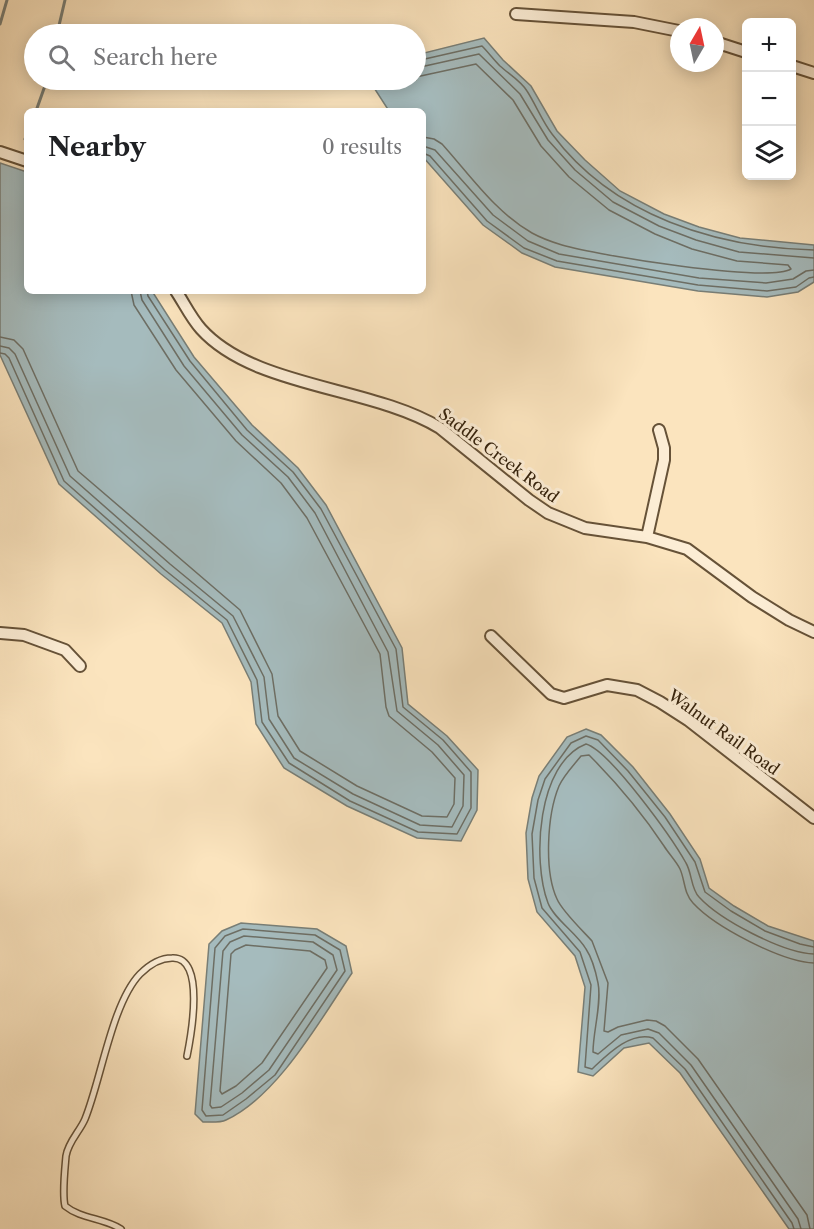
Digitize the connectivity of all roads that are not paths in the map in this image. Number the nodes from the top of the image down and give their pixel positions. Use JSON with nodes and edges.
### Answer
{"nodes":[{"id":1,"x":516,"y":14,"type":"dead end"},
{"id":2,"x":670,"y":29,"type":"edge"},
{"id":3,"x":724,"y":45,"type":"edge"},
{"id":4,"x":742,"y":50,"type":"edge"},
{"id":5,"x":796,"y":67,"type":"edge"},
{"id":6,"x":814,"y":73,"type":"edge"},
{"id":7,"x":0,"y":152,"type":"edge"},
{"id":8,"x":24,"y":160,"type":"edge"},
{"id":9,"x":178,"y":294,"type":"edge"},
{"id":10,"x":659,"y":430,"type":"dead end"},
{"id":11,"x":647,"y":537,"type":"junction"},
{"id":12,"x":814,"y":632,"type":"edge"},
{"id":13,"x":0,"y":633,"type":"edge"},
{"id":14,"x":491,"y":636,"type":"dead end"},
{"id":15,"x":80,"y":666,"type":"dead end"},
{"id":16,"x":814,"y":818,"type":"edge"},
{"id":17,"x":187,"y":1056,"type":"dead end"},
{"id":18,"x":121,"y":1229,"type":"edge"}],
"edges":[{"from":1,"to":2,"type":"street"},
{"from":3,"to":4,"type":"street"},
{"from":5,"to":6,"type":"street"},
{"from":7,"to":8,"type":"street"},
{"from":9,"to":11,"type":"street","name":"Saddle Creek Road"},
{"from":10,"to":11,"type":"street"},
{"from":11,"to":12,"type":"street","name":"Saddle Creek Road"},
{"from":13,"to":15,"type":"street"},
{"from":14,"to":16,"type":"street","name":"Walnut Rail Road"},
{"from":17,"to":18,"type":"lane"}]}
